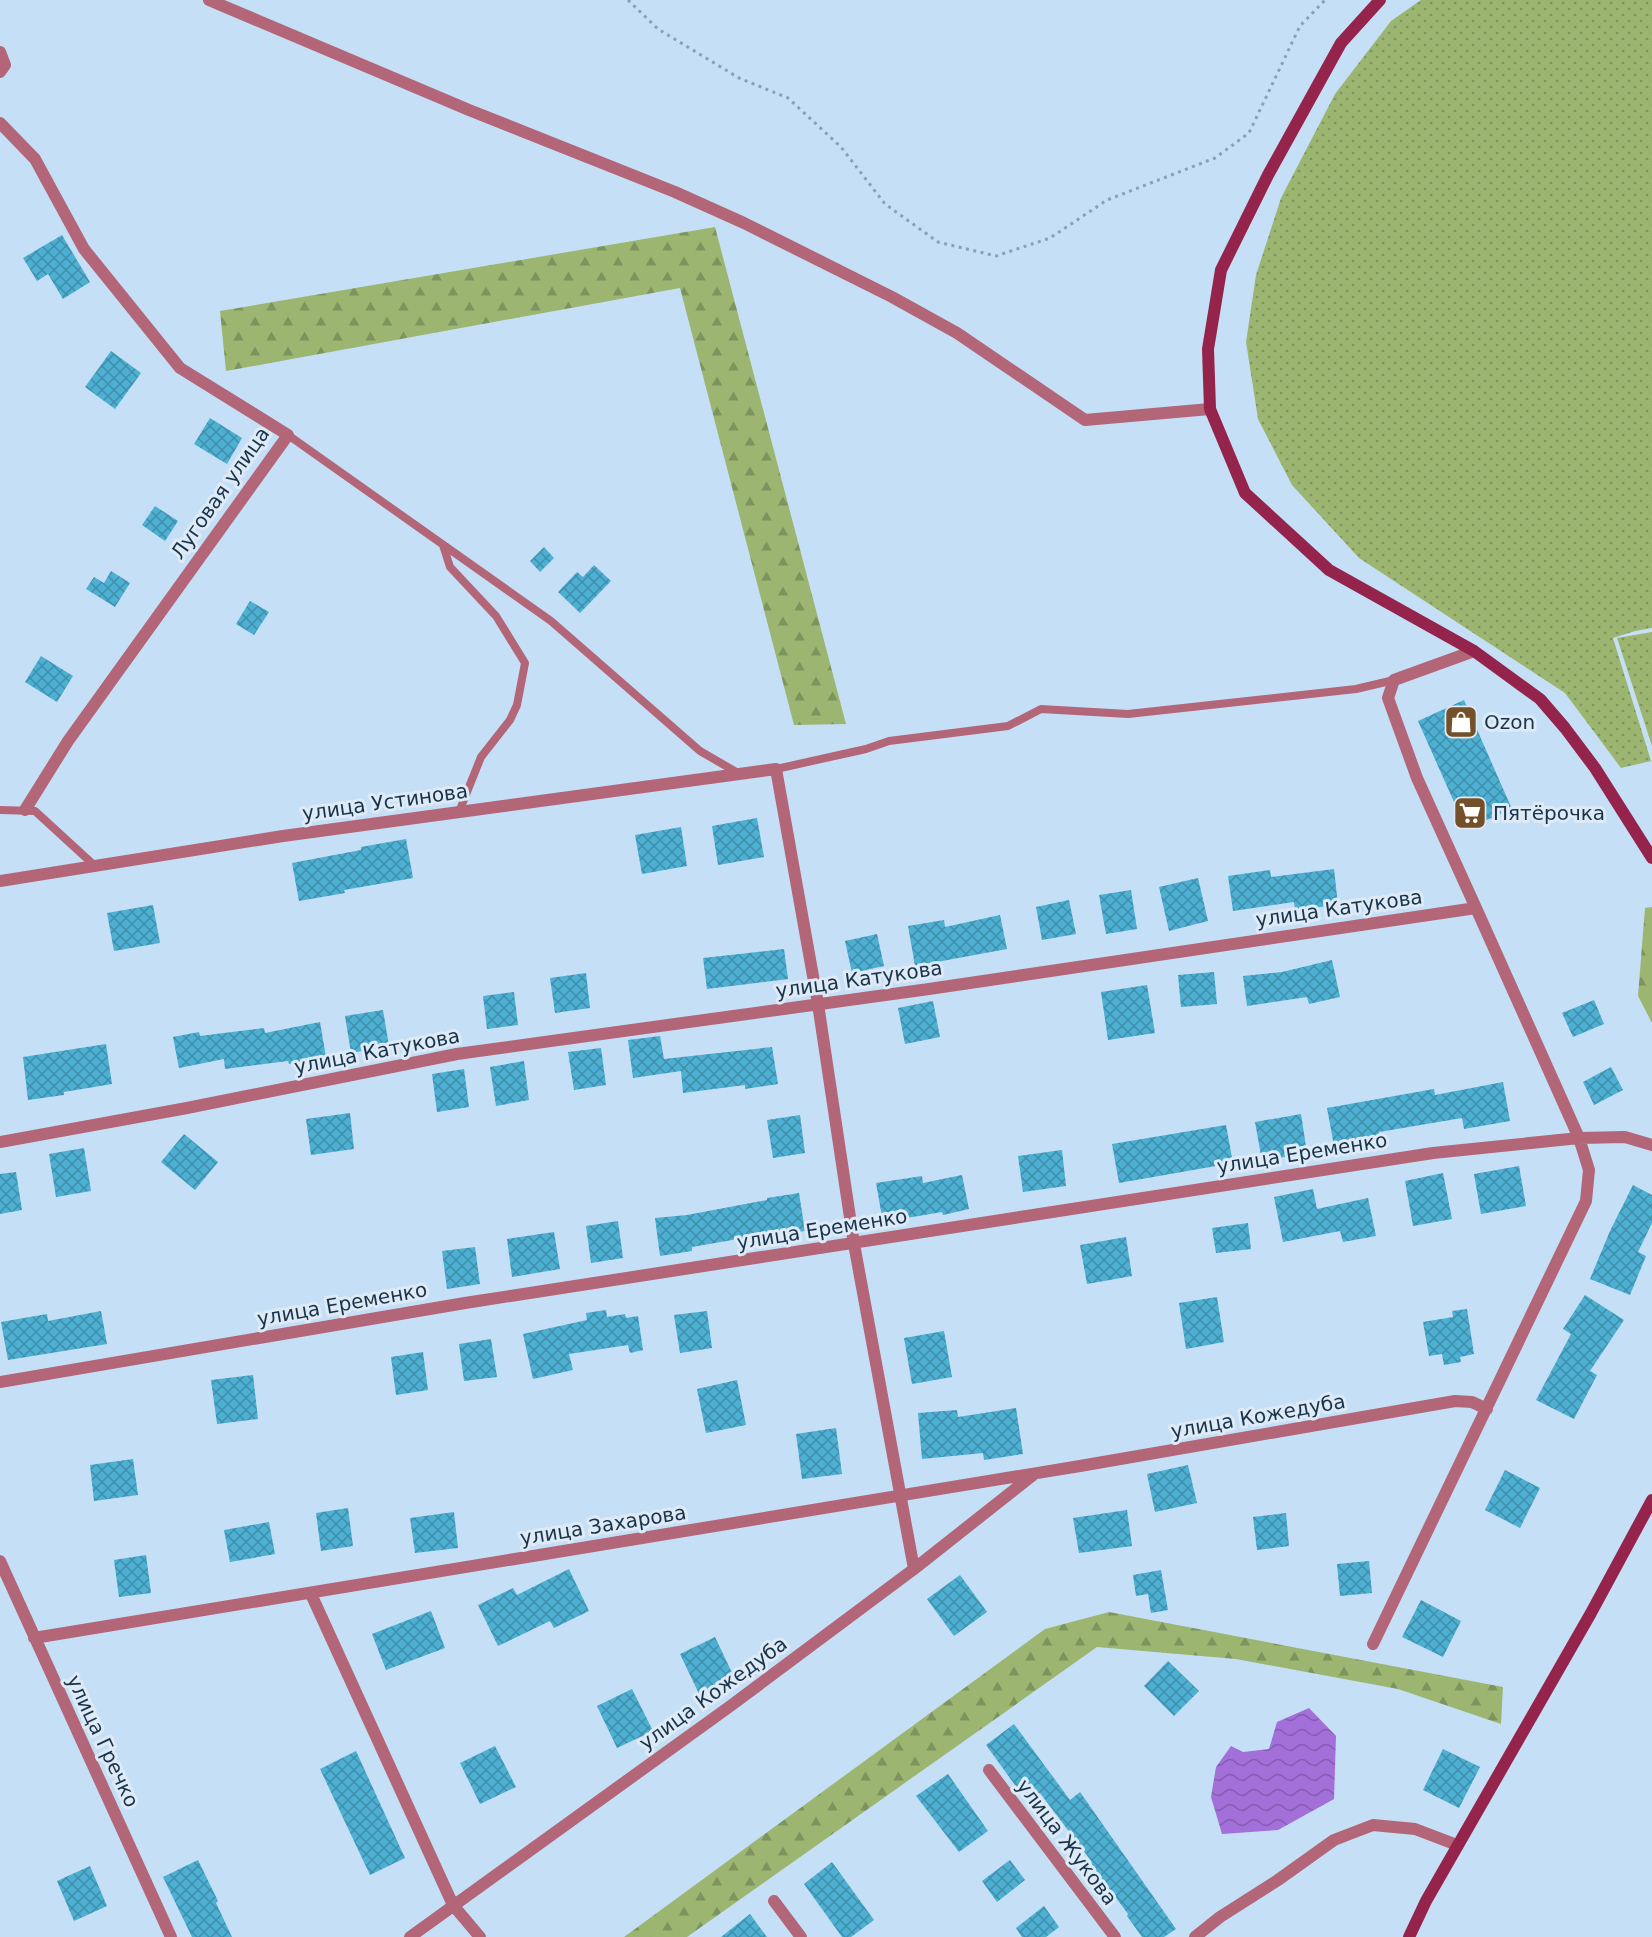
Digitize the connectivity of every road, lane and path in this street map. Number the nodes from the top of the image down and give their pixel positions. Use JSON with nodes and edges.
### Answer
{"nodes":[{"id":1,"x":209,"y":0,"type":"edge"},
{"id":2,"x":628,"y":0,"type":"edge"},
{"id":3,"x":1325,"y":0,"type":"edge"},
{"id":4,"x":1380,"y":0,"type":"edge"},
{"id":5,"x":0,"y":52,"type":"edge"},
{"id":6,"x":0,"y":72,"type":"edge"},
{"id":7,"x":0,"y":123,"type":"edge"},
{"id":8,"x":1210,"y":409,"type":"junction"},
{"id":9,"x":288,"y":435,"type":"junction"},
{"id":10,"x":443,"y":544,"type":"junction"},
{"id":11,"x":1474,"y":651,"type":"junction"},
{"id":12,"x":1394,"y":680,"type":"junction"},
{"id":13,"x":776,"y":769,"type":"junction"},
{"id":14,"x":740,"y":774,"type":"junction"},
{"id":15,"x":0,"y":810,"type":"edge"},
{"id":16,"x":25,"y":810,"type":"junction"},
{"id":17,"x":459,"y":812,"type":"junction"},
{"id":18,"x":1652,"y":858,"type":"edge"},
{"id":19,"x":95,"y":866,"type":"junction"},
{"id":20,"x":0,"y":881,"type":"edge"},
{"id":21,"x":1476,"y":908,"type":"junction"},
{"id":22,"x":819,"y":1004,"type":"junction"},
{"id":23,"x":1579,"y":1138,"type":"junction"},
{"id":24,"x":0,"y":1142,"type":"edge"},
{"id":25,"x":1652,"y":1145,"type":"edge"},
{"id":26,"x":854,"y":1244,"type":"junction"},
{"id":27,"x":0,"y":1382,"type":"edge"},
{"id":28,"x":1487,"y":1409,"type":"junction"},
{"id":29,"x":1034,"y":1474,"type":"junction"},
{"id":30,"x":900,"y":1496,"type":"junction"},
{"id":31,"x":1652,"y":1500,"type":"edge"},
{"id":32,"x":0,"y":1561,"type":"edge"},
{"id":33,"x":914,"y":1569,"type":"junction"},
{"id":34,"x":311,"y":1594,"type":"junction"},
{"id":35,"x":34,"y":1638,"type":"junction"},
{"id":36,"x":1373,"y":1644,"type":"dead end"},
{"id":37,"x":989,"y":1770,"type":"dead end"},
{"id":38,"x":1457,"y":1845,"type":"junction"},
{"id":39,"x":774,"y":1901,"type":"dead end"},
{"id":40,"x":453,"y":1905,"type":"junction"},
{"id":41,"x":171,"y":1937,"type":"edge"},
{"id":42,"x":410,"y":1937,"type":"edge"},
{"id":43,"x":480,"y":1937,"type":"edge"},
{"id":44,"x":801,"y":1937,"type":"edge"},
{"id":45,"x":1114,"y":1937,"type":"edge"},
{"id":46,"x":1195,"y":1937,"type":"edge"},
{"id":47,"x":1410,"y":1937,"type":"edge"}],
"edges":[{"from":1,"to":8,"type":"street"},
{"from":2,"to":3,"type":"path"},
{"from":4,"to":8,"type":"main road"},
{"from":5,"to":6,"type":"street"},
{"from":7,"to":9,"type":"street","name":"Луговая улица"},
{"from":8,"to":11,"type":"main road"},
{"from":9,"to":10,"type":"lane"},
{"from":9,"to":16,"type":"street","name":"Луговая улица"},
{"from":10,"to":14,"type":"lane"},
{"from":10,"to":17,"type":"lane"},
{"from":11,"to":12,"type":"street"},
{"from":11,"to":18,"type":"main road"},
{"from":12,"to":13,"type":"lane"},
{"from":12,"to":21,"type":"street"},
{"from":13,"to":14,"type":"street","name":"улица Устинова"},
{"from":13,"to":22,"type":"street"},
{"from":14,"to":17,"type":"street","name":"улица Устинова"},
{"from":15,"to":16,"type":"lane"},
{"from":16,"to":19,"type":"lane"},
{"from":17,"to":19,"type":"street","name":"улица Устинова"},
{"from":19,"to":20,"type":"street","name":"улица Устинова"},
{"from":21,"to":22,"type":"street","name":"улица Катукова"},
{"from":21,"to":23,"type":"street"},
{"from":22,"to":24,"type":"street","name":"улица Катукова"},
{"from":22,"to":26,"type":"street"},
{"from":23,"to":25,"type":"street","name":"улица Еременко"},
{"from":23,"to":26,"type":"street","name":"улица Еременко"},
{"from":23,"to":28,"type":"street"},
{"from":26,"to":27,"type":"street","name":"улица Еременко"},
{"from":26,"to":30,"type":"street"},
{"from":28,"to":29,"type":"street","name":"улица Кожедуба"},
{"from":28,"to":36,"type":"street"},
{"from":29,"to":30,"type":"street","name":"улица Кожедуба"},
{"from":29,"to":33,"type":"street","name":"улица Кожедуба"},
{"from":30,"to":33,"type":"street"},
{"from":30,"to":34,"type":"street","name":"улица Захарова"},
{"from":31,"to":38,"type":"main road"},
{"from":32,"to":35,"type":"street","name":"улица Гречко"},
{"from":33,"to":40,"type":"street","name":"улица Кожедуба"},
{"from":34,"to":35,"type":"street","name":"улица Захарова"},
{"from":34,"to":40,"type":"street"},
{"from":35,"to":41,"type":"street","name":"улица Гречко"},
{"from":37,"to":45,"type":"street","name":"улица Жукова"},
{"from":38,"to":46,"type":"street"},
{"from":38,"to":47,"type":"main road"},
{"from":39,"to":44,"type":"street"},
{"from":40,"to":42,"type":"street","name":"улица Кожедуба"},
{"from":40,"to":43,"type":"street"}]}
